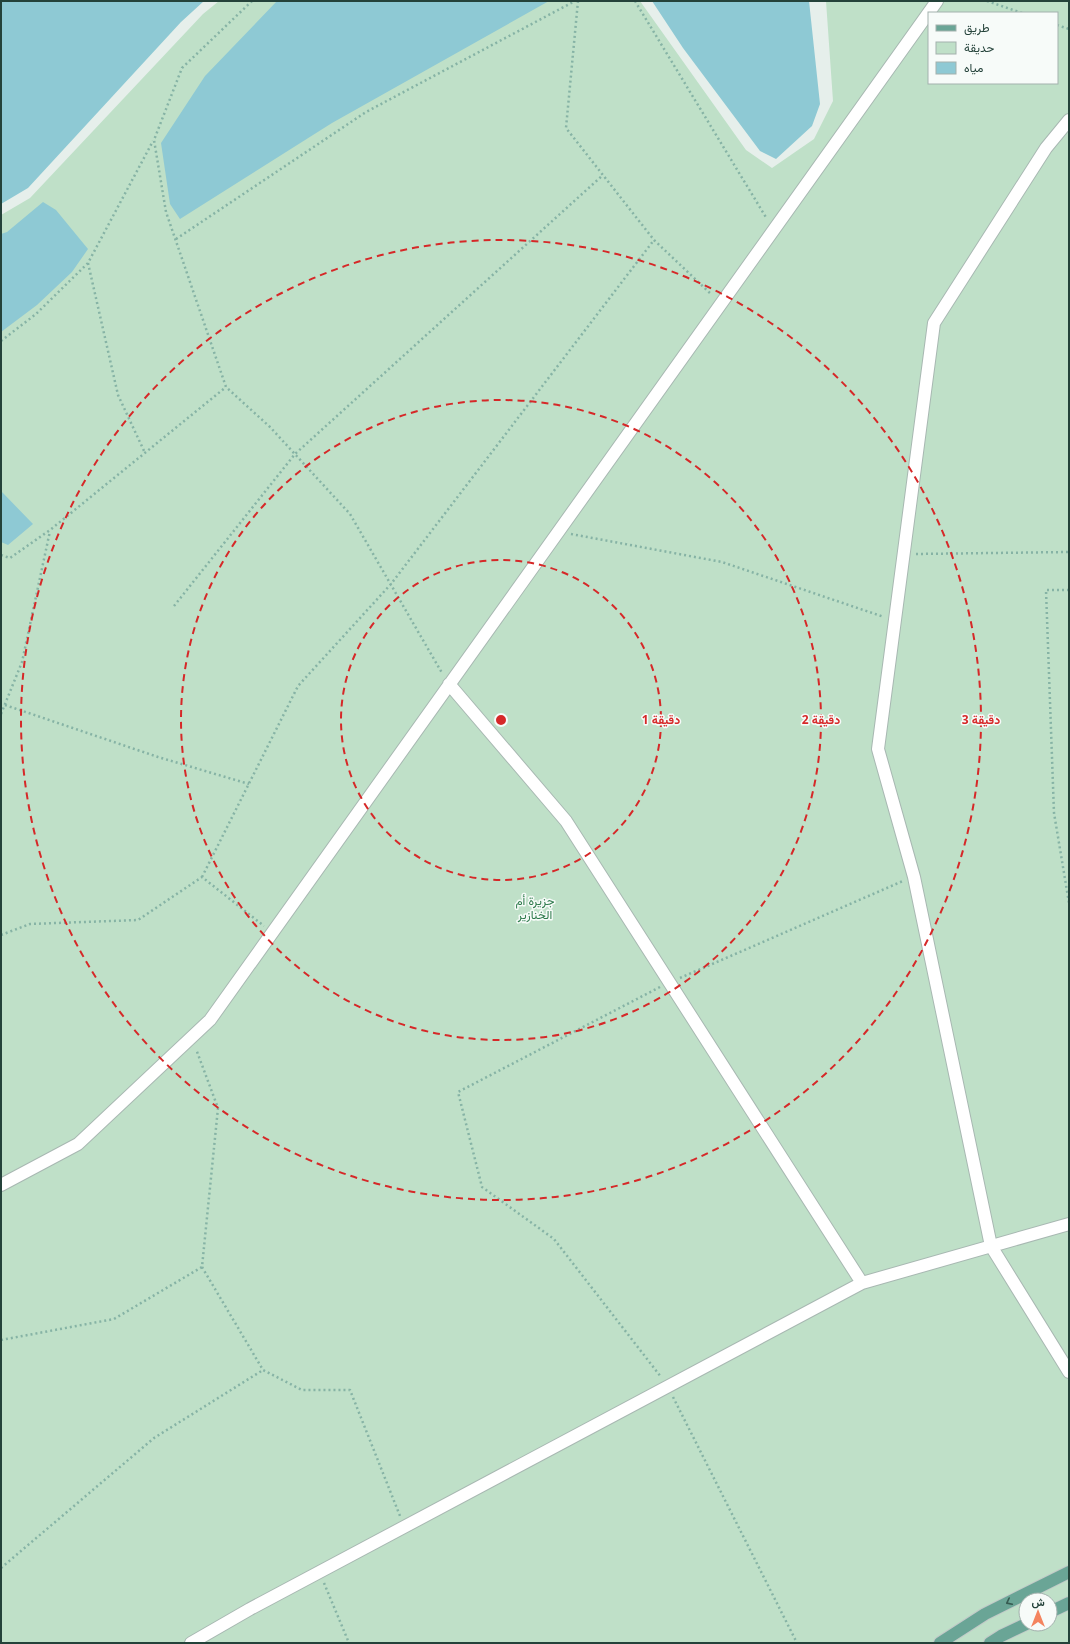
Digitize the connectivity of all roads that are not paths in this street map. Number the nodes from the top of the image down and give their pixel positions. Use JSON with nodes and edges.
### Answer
{"nodes":[{"id":1,"x":937,"y":1,"type":"edge"},
{"id":2,"x":929,"y":12,"type":"edge"},
{"id":3,"x":928,"y":14,"type":"edge"},
{"id":4,"x":1069,"y":120,"type":"edge"},
{"id":5,"x":449,"y":684,"type":"junction"},
{"id":6,"x":1,"y":1185,"type":"edge"},
{"id":7,"x":1069,"y":1224,"type":"edge"},
{"id":8,"x":991,"y":1246,"type":"junction"},
{"id":9,"x":862,"y":1283,"type":"junction"},
{"id":10,"x":1069,"y":1372,"type":"edge"},
{"id":11,"x":1069,"y":1572,"type":"edge"},
{"id":12,"x":1069,"y":1603,"type":"edge"},
{"id":13,"x":1058,"y":1608,"type":"edge"},
{"id":14,"x":1018,"y":1628,"type":"edge"},
{"id":15,"x":191,"y":1643,"type":"edge"},
{"id":16,"x":940,"y":1643,"type":"edge"},
{"id":17,"x":990,"y":1643,"type":"edge"}],
"edges":[{"from":1,"to":2,"type":"street"},
{"from":3,"to":5,"type":"street"},
{"from":4,"to":8,"type":"street"},
{"from":5,"to":6,"type":"street"},
{"from":5,"to":9,"type":"street"},
{"from":7,"to":8,"type":"street"},
{"from":8,"to":9,"type":"street"},
{"from":8,"to":10,"type":"street"},
{"from":9,"to":15,"type":"street"},
{"from":11,"to":16,"type":"main road","one_way":true},
{"from":12,"to":13,"type":"main road"},
{"from":14,"to":17,"type":"main road"}]}
